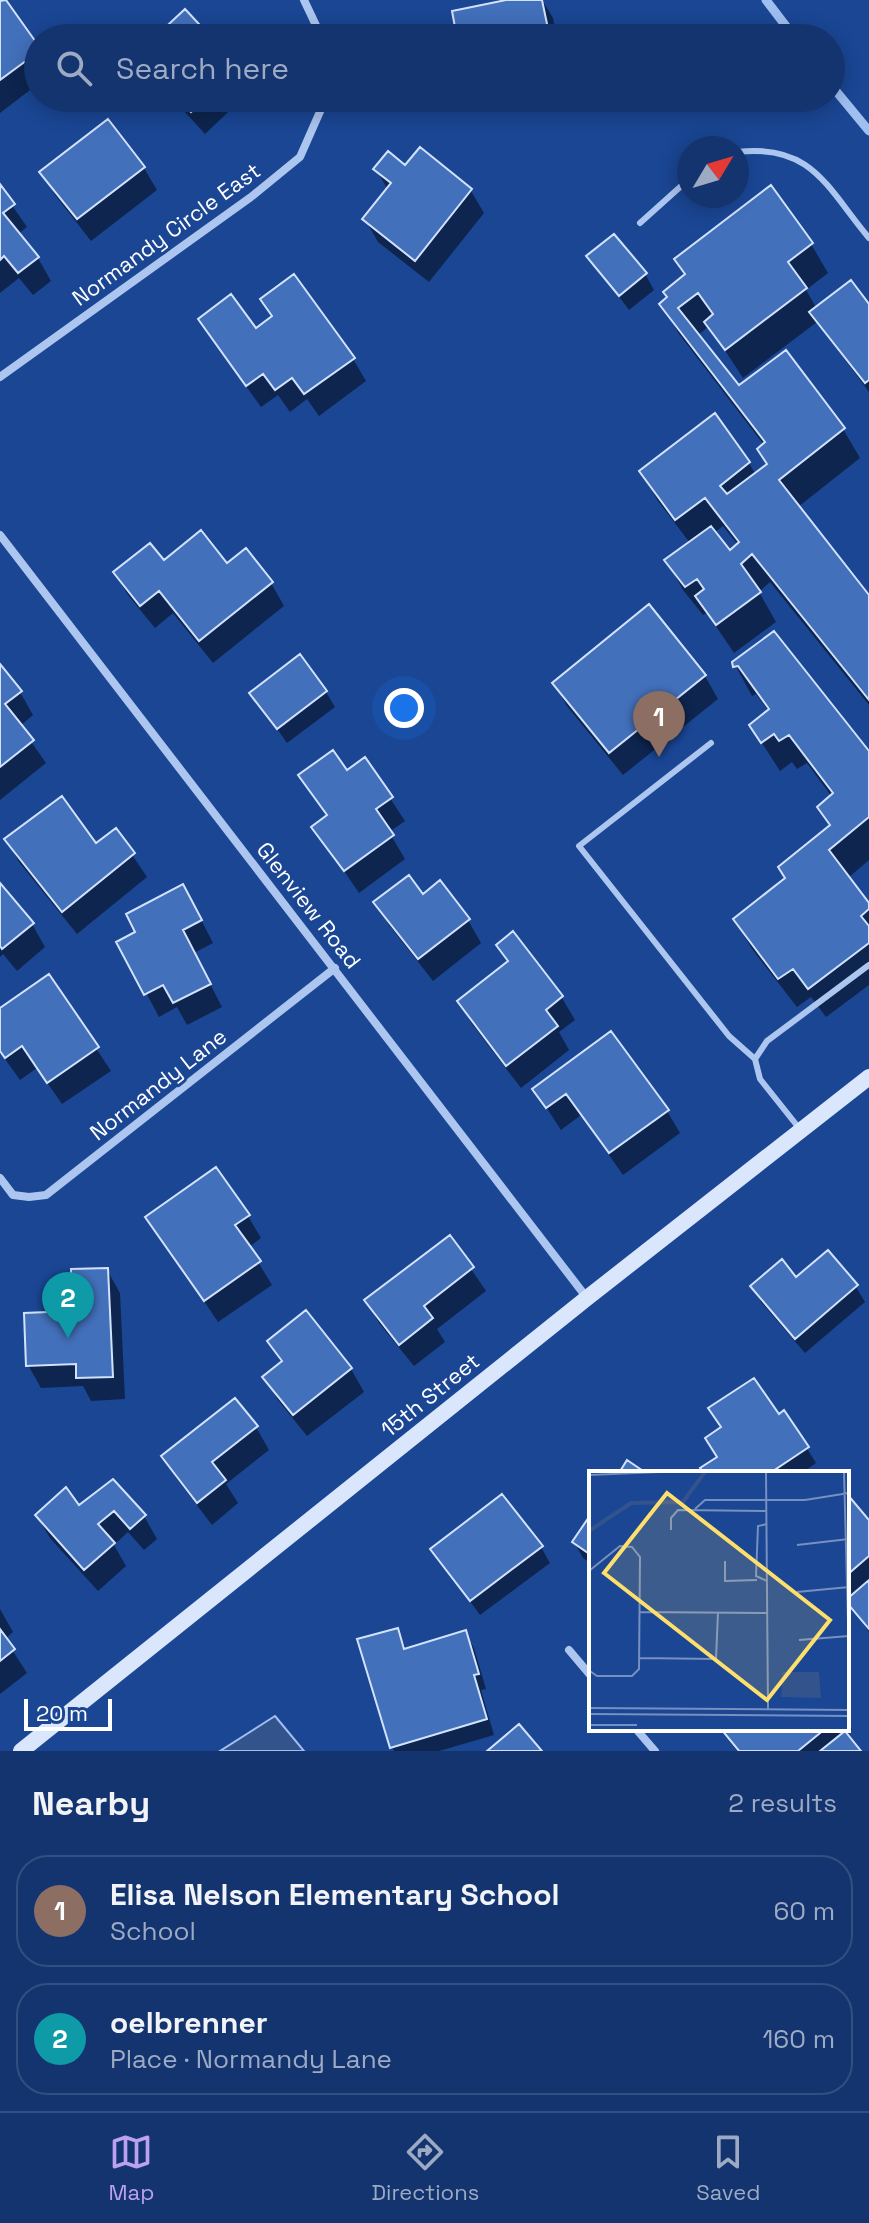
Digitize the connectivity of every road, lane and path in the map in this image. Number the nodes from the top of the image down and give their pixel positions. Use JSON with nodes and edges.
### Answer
{"nodes":[{"id":1,"x":304,"y":0,"type":"edge"},
{"id":2,"x":315,"y":24,"type":"edge"},
{"id":3,"x":320,"y":112,"type":"edge"},
{"id":4,"x":749,"y":150,"type":"edge"},
{"id":5,"x":677,"y":190,"type":"edge"},
{"id":6,"x":640,"y":223,"type":"dead end"},
{"id":7,"x":869,"y":238,"type":"edge"},
{"id":8,"x":0,"y":377,"type":"edge"},
{"id":9,"x":0,"y":535,"type":"edge"},
{"id":10,"x":711,"y":743,"type":"dead end"},
{"id":11,"x":869,"y":965,"type":"edge"},
{"id":12,"x":335,"y":968,"type":"junction"},
{"id":13,"x":755,"y":1059,"type":"junction"},
{"id":14,"x":869,"y":1077,"type":"edge"},
{"id":15,"x":801,"y":1131,"type":"junction"},
{"id":16,"x":0,"y":1178,"type":"edge"},
{"id":17,"x":587,"y":1298,"type":"junction"},
{"id":18,"x":569,"y":1650,"type":"dead end"},
{"id":19,"x":589,"y":1674,"type":"edge"},
{"id":20,"x":638,"y":1731,"type":"edge"},
{"id":21,"x":21,"y":1751,"type":"edge"},
{"id":22,"x":655,"y":1751,"type":"edge"}],
"edges":[{"from":1,"to":2,"type":"street"},
{"from":3,"to":8,"type":"street","name":"Normandy Circle East"},
{"from":4,"to":7,"type":"lane"},
{"from":5,"to":6,"type":"lane"},
{"from":9,"to":12,"type":"street","name":"Glenview Road"},
{"from":10,"to":13,"type":"lane"},
{"from":11,"to":13,"type":"lane"},
{"from":12,"to":16,"type":"street","name":"Normandy Lane"},
{"from":12,"to":17,"type":"street","name":"Glenview Road"},
{"from":13,"to":15,"type":"lane"},
{"from":14,"to":15,"type":"street","name":"15th Street"},
{"from":15,"to":17,"type":"street","name":"15th Street"},
{"from":17,"to":21,"type":"street","name":"15th Street"},
{"from":18,"to":19,"type":"street"},
{"from":20,"to":22,"type":"street"}]}
